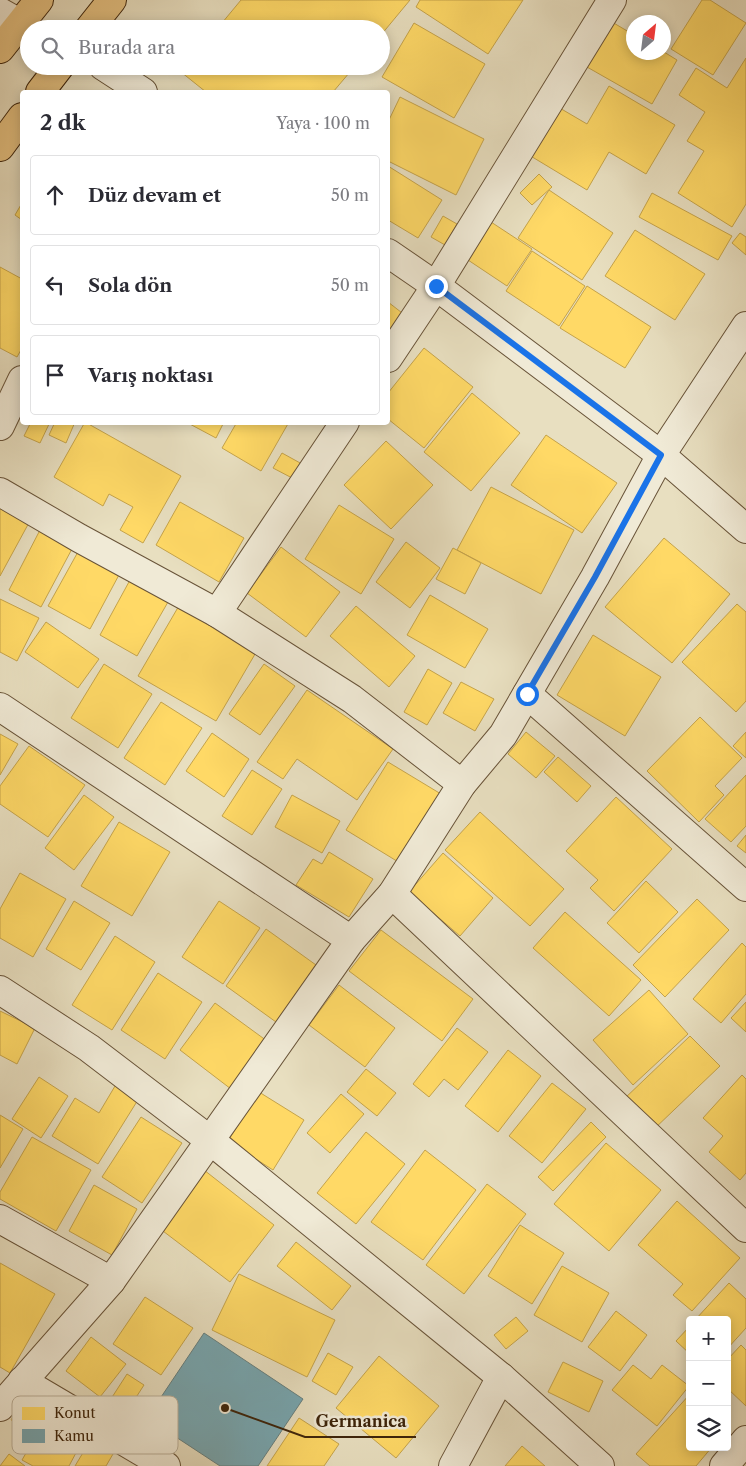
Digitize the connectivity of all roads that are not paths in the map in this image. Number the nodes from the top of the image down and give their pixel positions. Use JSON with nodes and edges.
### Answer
{"nodes":[{"id":1,"x":39,"y":0,"type":"edge"},
{"id":2,"x":112,"y":0,"type":"edge"},
{"id":3,"x":612,"y":0,"type":"edge"},
{"id":4,"x":10,"y":18,"type":"edge"},
{"id":5,"x":96,"y":20,"type":"edge"},
{"id":6,"x":0,"y":49,"type":"edge"},
{"id":7,"x":53,"y":75,"type":"edge"},
{"id":8,"x":117,"y":75,"type":"edge"},
{"id":9,"x":42,"y":90,"type":"edge"},
{"id":10,"x":140,"y":90,"type":"edge"},
{"id":11,"x":20,"y":119,"type":"edge"},
{"id":12,"x":0,"y":147,"type":"edge"},
{"id":13,"x":390,"y":255,"type":"edge"},
{"id":14,"x":436,"y":286,"type":"junction"},
{"id":15,"x":746,"y":326,"type":"edge"},
{"id":16,"x":390,"y":355,"type":"edge"},
{"id":17,"x":20,"y":384,"type":"edge"},
{"id":18,"x":343,"y":425,"type":"edge"},
{"id":19,"x":0,"y":426,"type":"edge"},
{"id":20,"x":661,"y":455,"type":"junction"},
{"id":21,"x":0,"y":492,"type":"edge"},
{"id":22,"x":746,"y":529,"type":"edge"},
{"id":23,"x":217,"y":613,"type":"junction"},
{"id":24,"x":527,"y":694,"type":"junction"},
{"id":25,"x":0,"y":707,"type":"edge"},
{"id":26,"x":462,"y":784,"type":"junction"},
{"id":27,"x":746,"y":887,"type":"edge"},
{"id":28,"x":392,"y":894,"type":"junction"},
{"id":29,"x":351,"y":940,"type":"junction"},
{"id":30,"x":0,"y":990,"type":"edge"},
{"id":31,"x":211,"y":1140,"type":"junction"},
{"id":32,"x":0,"y":1219,"type":"edge"},
{"id":33,"x":746,"y":1228,"type":"edge"},
{"id":34,"x":111,"y":1281,"type":"junction"},
{"id":35,"x":501,"y":1377,"type":"junction"},
{"id":36,"x":22,"y":1380,"type":"junction"},
{"id":37,"x":49,"y":1396,"type":"edge"},
{"id":38,"x":0,"y":1407,"type":"edge"},
{"id":39,"x":746,"y":1440,"type":"edge"},
{"id":40,"x":146,"y":1454,"type":"edge"},
{"id":41,"x":166,"y":1466,"type":"edge"},
{"id":42,"x":453,"y":1466,"type":"edge"},
{"id":43,"x":600,"y":1466,"type":"edge"},
{"id":44,"x":724,"y":1466,"type":"edge"}],
"edges":[{"from":1,"to":4,"type":"main road"},
{"from":2,"to":5,"type":"main road"},
{"from":3,"to":14,"type":"street"},
{"from":4,"to":6,"type":"main road"},
{"from":7,"to":9,"type":"main road"},
{"from":8,"to":10,"type":"street"},
{"from":11,"to":12,"type":"main road"},
{"from":13,"to":14,"type":"street"},
{"from":14,"to":16,"type":"street"},
{"from":14,"to":20,"type":"street"},
{"from":15,"to":20,"type":"street"},
{"from":17,"to":19,"type":"street"},
{"from":18,"to":23,"type":"street"},
{"from":20,"to":22,"type":"street"},
{"from":20,"to":24,"type":"street"},
{"from":21,"to":23,"type":"street"},
{"from":23,"to":26,"type":"street"},
{"from":24,"to":26,"type":"street"},
{"from":24,"to":27,"type":"street"},
{"from":25,"to":29,"type":"street"},
{"from":26,"to":28,"type":"street"},
{"from":28,"to":29,"type":"street"},
{"from":28,"to":33,"type":"street"},
{"from":29,"to":31,"type":"street"},
{"from":30,"to":31,"type":"street"},
{"from":31,"to":34,"type":"street"},
{"from":31,"to":35,"type":"street"},
{"from":32,"to":34,"type":"street"},
{"from":34,"to":36,"type":"street"},
{"from":35,"to":42,"type":"street"},
{"from":35,"to":43,"type":"street"},
{"from":36,"to":37,"type":"street"},
{"from":36,"to":38,"type":"street"},
{"from":39,"to":44,"type":"street"},
{"from":40,"to":41,"type":"street"}]}
